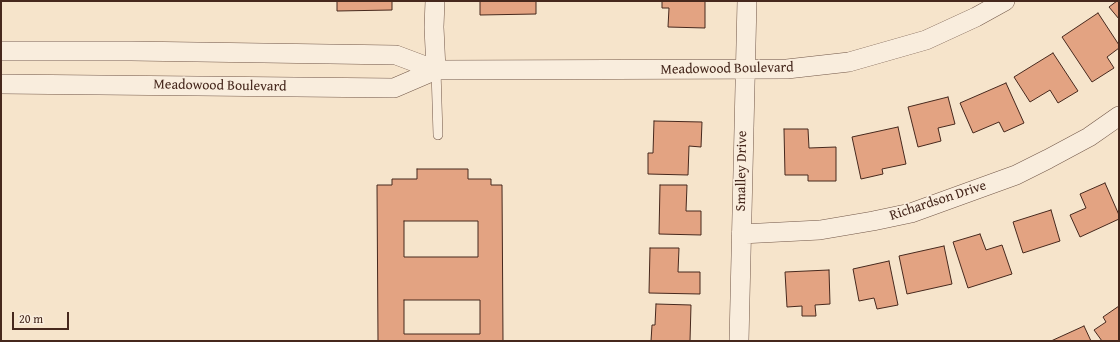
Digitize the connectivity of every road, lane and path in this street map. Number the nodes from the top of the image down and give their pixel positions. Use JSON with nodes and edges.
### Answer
{"nodes":[{"id":1,"x":434,"y":1,"type":"edge"},
{"id":2,"x":747,"y":1,"type":"edge"},
{"id":3,"x":1005,"y":1,"type":"edge"},
{"id":4,"x":1,"y":51,"type":"edge"},
{"id":5,"x":436,"y":70,"type":"junction"},
{"id":6,"x":744,"y":70,"type":"junction"},
{"id":7,"x":1,"y":84,"type":"edge"},
{"id":8,"x":1119,"y":116,"type":"edge"},
{"id":9,"x":438,"y":135,"type":"dead end"},
{"id":10,"x":741,"y":234,"type":"junction"},
{"id":11,"x":739,"y":341,"type":"edge"}],
"edges":[{"from":1,"to":5,"type":"street"},
{"from":2,"to":6,"type":"street","name":"Smalley Drive"},
{"from":3,"to":6,"type":"street","name":"Meadowood Boulevard"},
{"from":4,"to":5,"type":"street","name":"Meadowood Boulevard"},
{"from":5,"to":6,"type":"street","name":"Meadowood Boulevard"},
{"from":5,"to":7,"type":"street","name":"Meadowood Boulevard"},
{"from":5,"to":9,"type":"lane"},
{"from":6,"to":10,"type":"street","name":"Smalley Drive"},
{"from":8,"to":10,"type":"street","name":"Richardson Drive"},
{"from":10,"to":11,"type":"street","name":"Smalley Drive"}]}
